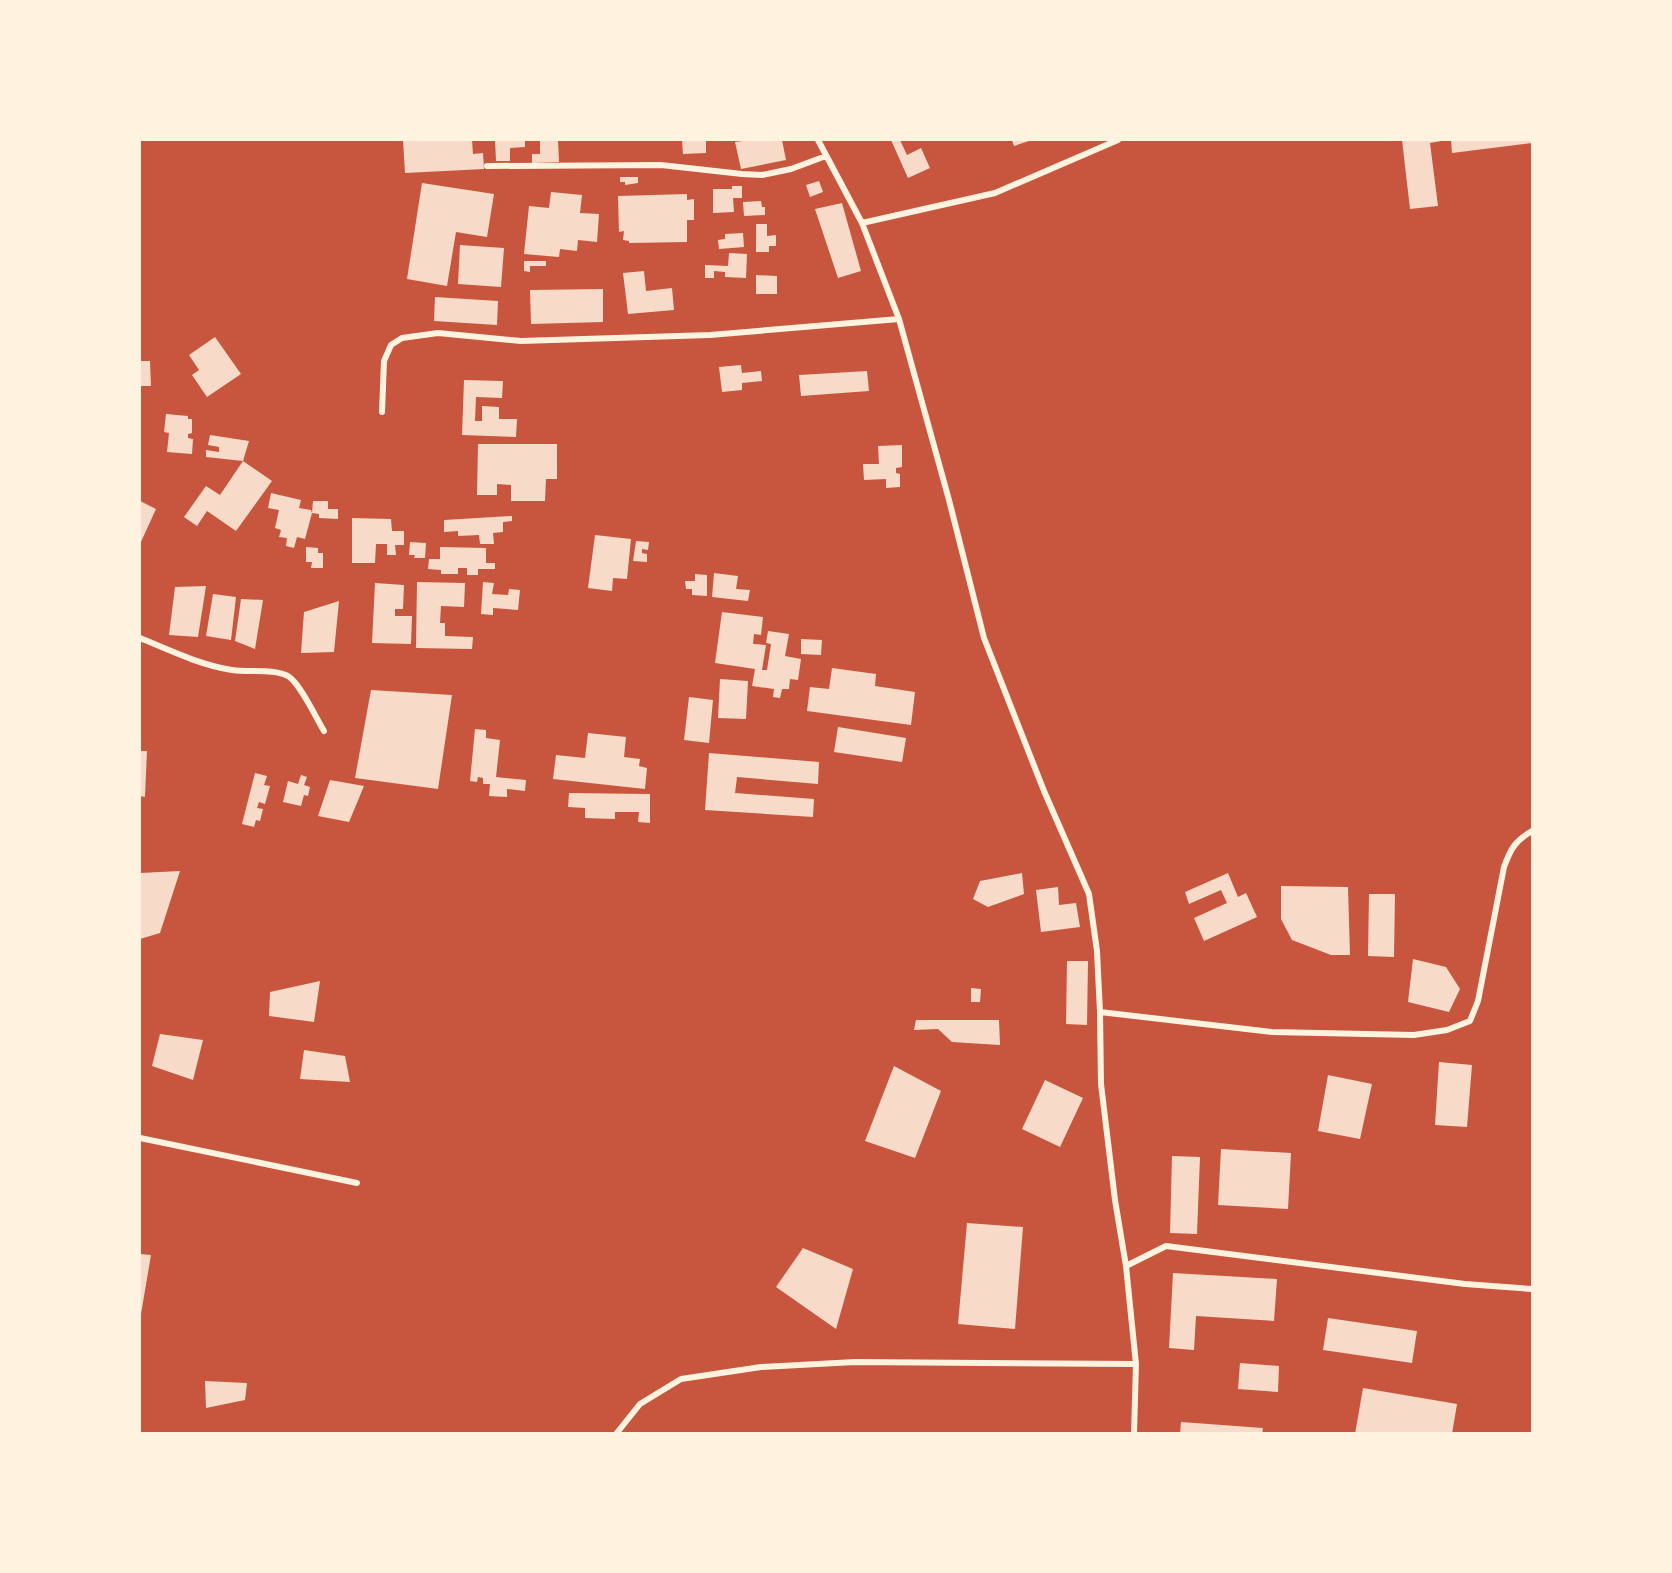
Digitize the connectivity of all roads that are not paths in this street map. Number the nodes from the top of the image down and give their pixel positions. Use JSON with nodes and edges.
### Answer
{"nodes":[{"id":1,"x":818,"y":140,"type":"edge"},
{"id":2,"x":1118,"y":140,"type":"edge"},
{"id":3,"x":826,"y":156,"type":"junction"},
{"id":4,"x":487,"y":166,"type":"dead end"},
{"id":5,"x":862,"y":223,"type":"junction"},
{"id":6,"x":899,"y":319,"type":"junction"},
{"id":7,"x":382,"y":412,"type":"dead end"},
{"id":8,"x":140,"y":638,"type":"edge"},
{"id":9,"x":324,"y":731,"type":"dead end"},
{"id":10,"x":1533,"y":831,"type":"edge"},
{"id":11,"x":1100,"y":1012,"type":"junction"},
{"id":12,"x":140,"y":1138,"type":"edge"},
{"id":13,"x":357,"y":1183,"type":"dead end"},
{"id":14,"x":1126,"y":1266,"type":"junction"},
{"id":15,"x":1533,"y":1289,"type":"edge"},
{"id":16,"x":1136,"y":1364,"type":"junction"},
{"id":17,"x":616,"y":1434,"type":"edge"},
{"id":18,"x":1134,"y":1434,"type":"edge"}],
"edges":[{"from":1,"to":3,"type":"street"},
{"from":2,"to":5,"type":"street"},
{"from":3,"to":4,"type":"street"},
{"from":3,"to":5,"type":"street"},
{"from":5,"to":6,"type":"street"},
{"from":6,"to":7,"type":"street"},
{"from":6,"to":11,"type":"street"},
{"from":8,"to":9,"type":"street"},
{"from":10,"to":11,"type":"street"},
{"from":11,"to":14,"type":"street"},
{"from":12,"to":13,"type":"street"},
{"from":14,"to":15,"type":"street"},
{"from":14,"to":16,"type":"street"},
{"from":16,"to":17,"type":"street"},
{"from":16,"to":18,"type":"street"}]}
